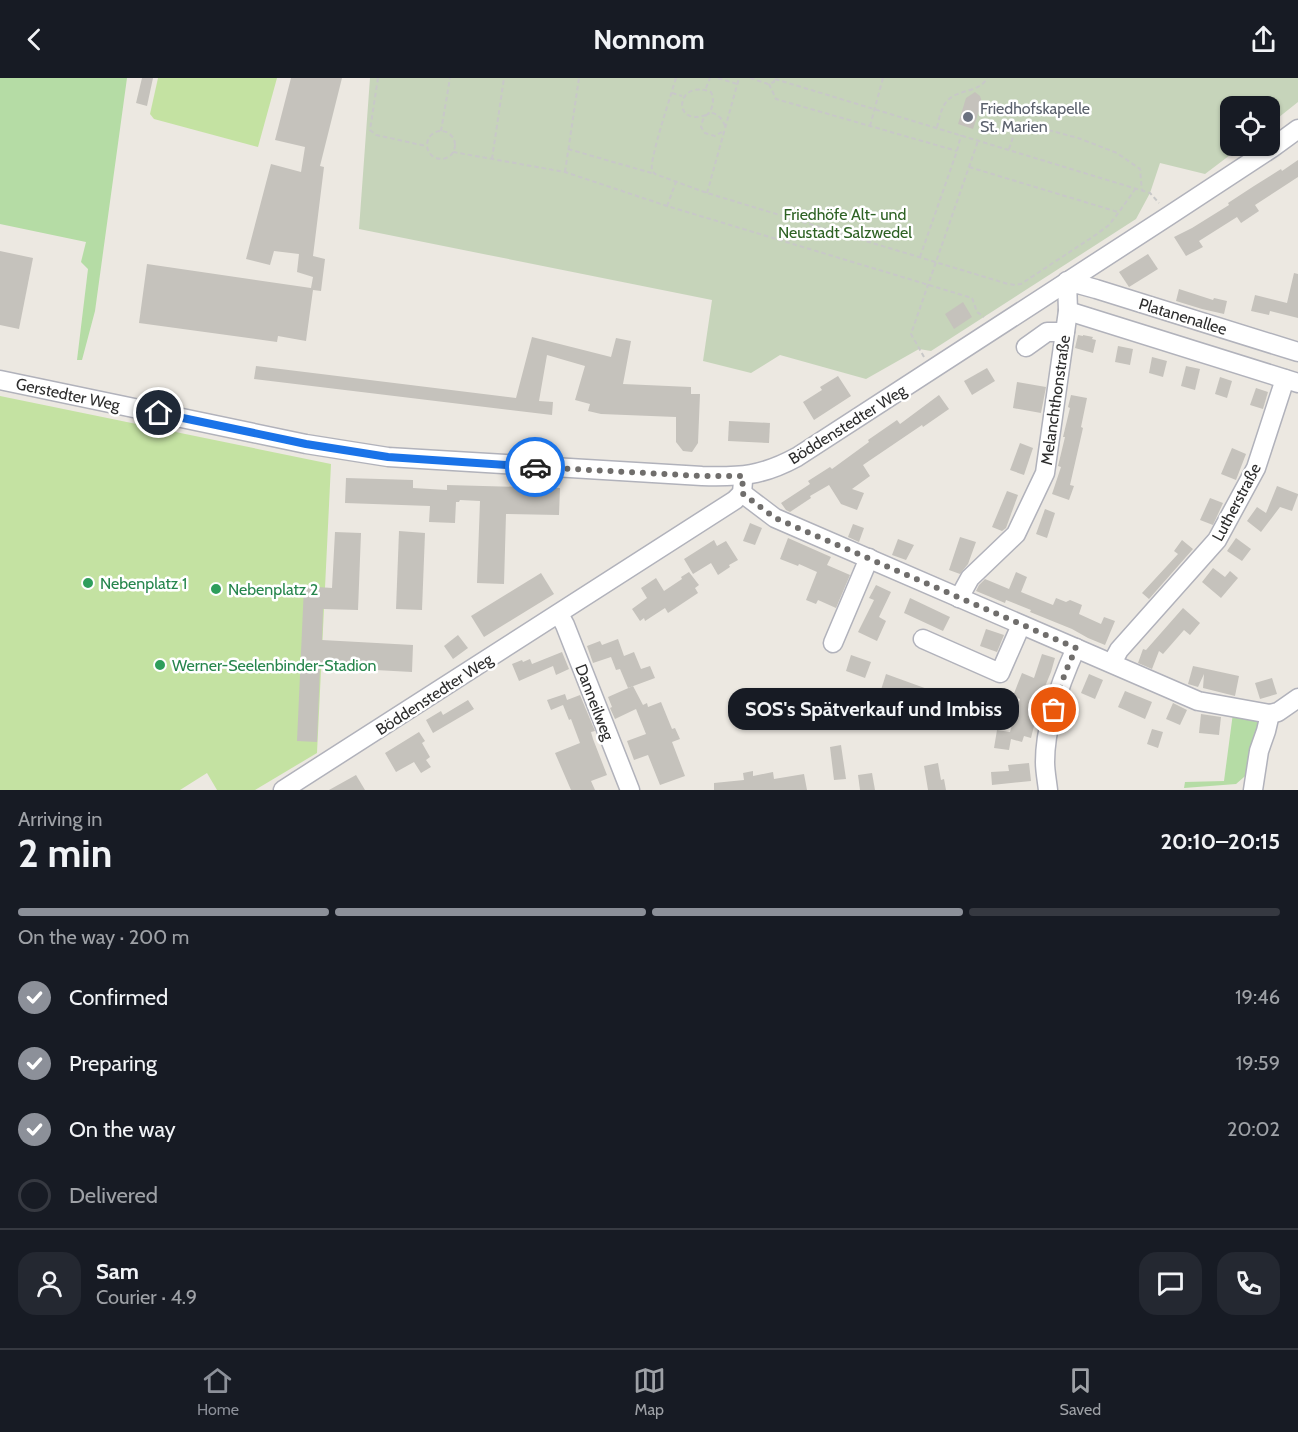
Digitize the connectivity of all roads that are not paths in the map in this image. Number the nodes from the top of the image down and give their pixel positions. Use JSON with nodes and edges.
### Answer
{"nodes":[{"id":1,"x":1298,"y":129,"type":"edge"},
{"id":2,"x":1067,"y":281,"type":"junction"},
{"id":3,"x":1068,"y":311,"type":"junction"},
{"id":4,"x":1065,"y":332,"type":"junction"},
{"id":5,"x":1026,"y":347,"type":"dead end"},
{"id":6,"x":1298,"y":352,"type":"edge"},
{"id":7,"x":0,"y":380,"type":"edge"},
{"id":8,"x":1292,"y":381,"type":"edge"},
{"id":9,"x":742,"y":484,"type":"junction"},
{"id":10,"x":869,"y":558,"type":"junction"},
{"id":11,"x":959,"y":598,"type":"junction"},
{"id":12,"x":559,"y":614,"type":"junction"},
{"id":13,"x":1021,"y":625,"type":"junction"},
{"id":14,"x":922,"y":639,"type":"dead end"},
{"id":15,"x":833,"y":642,"type":"dead end"},
{"id":16,"x":1076,"y":648,"type":"junction"},
{"id":17,"x":1112,"y":663,"type":"junction"},
{"id":18,"x":1298,"y":698,"type":"edge"},
{"id":19,"x":1270,"y":714,"type":"junction"},
{"id":20,"x":283,"y":790,"type":"edge"},
{"id":21,"x":630,"y":790,"type":"edge"},
{"id":22,"x":1048,"y":790,"type":"edge"},
{"id":23,"x":1253,"y":790,"type":"edge"}],
"edges":[{"from":1,"to":2,"type":"street","name":"Böddenstedter Weg"},
{"from":2,"to":3,"type":"street","name":"Melanchthonstraße"},
{"from":2,"to":6,"type":"street","name":"Platanenallee"},
{"from":2,"to":9,"type":"street","name":"Böddenstedter Weg"},
{"from":3,"to":4,"type":"street","name":"Melanchthonstraße"},
{"from":3,"to":8,"type":"street","name":"Platanenallee"},
{"from":4,"to":5,"type":"street"},
{"from":4,"to":11,"type":"street","name":"Melanchthonstraße"},
{"from":7,"to":9,"type":"street","name":"Gerstedter Weg"},
{"from":8,"to":17,"type":"street","name":"Lutherstraße"},
{"from":9,"to":10,"type":"street"},
{"from":9,"to":12,"type":"street","name":"Böddenstedter Weg"},
{"from":10,"to":11,"type":"street"},
{"from":10,"to":15,"type":"street"},
{"from":11,"to":13,"type":"street"},
{"from":12,"to":20,"type":"street","name":"Böddenstedter Weg"},
{"from":12,"to":21,"type":"street","name":"Danneilweg"},
{"from":13,"to":14,"type":"street"},
{"from":13,"to":16,"type":"street"},
{"from":16,"to":17,"type":"street"},
{"from":16,"to":22,"type":"street"},
{"from":17,"to":19,"type":"street"},
{"from":18,"to":19,"type":"street"},
{"from":19,"to":23,"type":"street"}]}
